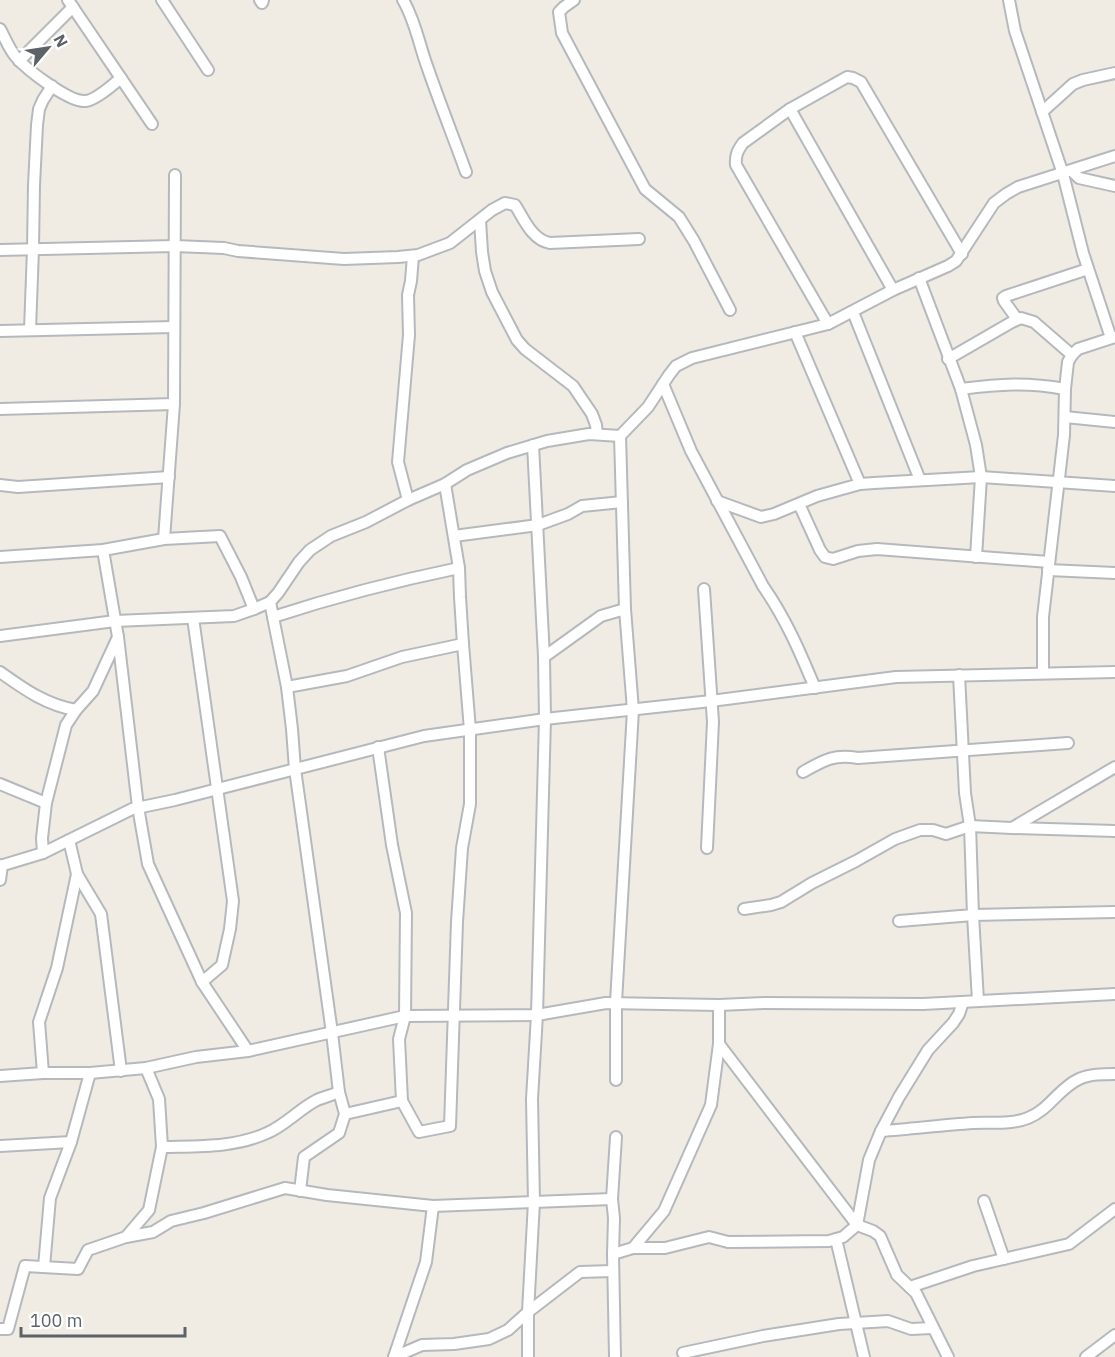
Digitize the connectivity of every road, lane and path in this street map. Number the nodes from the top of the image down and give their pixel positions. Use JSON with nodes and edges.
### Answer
{"nodes":[{"id":1,"x":162,"y":0,"type":"edge"},
{"id":2,"x":403,"y":0,"type":"edge"},
{"id":3,"x":574,"y":0,"type":"edge"},
{"id":4,"x":1009,"y":0,"type":"edge"},
{"id":5,"x":70,"y":4,"type":"edge"},
{"id":6,"x":0,"y":29,"type":"edge"},
{"id":7,"x":19,"y":60,"type":"junction"},
{"id":8,"x":208,"y":69,"type":"dead end"},
{"id":9,"x":1115,"y":73,"type":"edge"},
{"id":10,"x":121,"y":78,"type":"junction"},
{"id":11,"x":52,"y":86,"type":"junction"},
{"id":12,"x":790,"y":109,"type":"junction"},
{"id":13,"x":1042,"y":112,"type":"junction"},
{"id":14,"x":152,"y":124,"type":"dead end"},
{"id":15,"x":1115,"y":156,"type":"edge"},
{"id":16,"x":466,"y":172,"type":"dead end"},
{"id":17,"x":1068,"y":172,"type":"junction"},
{"id":18,"x":175,"y":174,"type":"dead end"},
{"id":19,"x":1115,"y":186,"type":"edge"},
{"id":20,"x":480,"y":220,"type":"junction"},
{"id":21,"x":639,"y":239,"type":"dead end"},
{"id":22,"x":176,"y":246,"type":"junction"},
{"id":23,"x":33,"y":249,"type":"junction"},
{"id":24,"x":0,"y":250,"type":"edge"},
{"id":25,"x":962,"y":254,"type":"junction"},
{"id":26,"x":413,"y":256,"type":"junction"},
{"id":27,"x":1088,"y":269,"type":"junction"},
{"id":28,"x":919,"y":278,"type":"junction"},
{"id":29,"x":892,"y":290,"type":"junction"},
{"id":30,"x":730,"y":310,"type":"dead end"},
{"id":31,"x":853,"y":312,"type":"junction"},
{"id":32,"x":1017,"y":319,"type":"junction"},
{"id":33,"x":828,"y":324,"type":"junction"},
{"id":34,"x":174,"y":327,"type":"junction"},
{"id":35,"x":30,"y":330,"type":"junction"},
{"id":36,"x":0,"y":331,"type":"edge"},
{"id":37,"x":795,"y":332,"type":"junction"},
{"id":38,"x":1113,"y":338,"type":"edge"},
{"id":39,"x":1072,"y":355,"type":"junction"},
{"id":40,"x":948,"y":358,"type":"junction"},
{"id":41,"x":663,"y":384,"type":"junction"},
{"id":42,"x":961,"y":389,"type":"junction"},
{"id":43,"x":1065,"y":389,"type":"junction"},
{"id":44,"x":174,"y":404,"type":"junction"},
{"id":45,"x":0,"y":409,"type":"edge"},
{"id":46,"x":1065,"y":417,"type":"junction"},
{"id":47,"x":1115,"y":422,"type":"edge"},
{"id":48,"x":597,"y":434,"type":"junction"},
{"id":49,"x":620,"y":436,"type":"junction"},
{"id":50,"x":533,"y":445,"type":"junction"},
{"id":51,"x":169,"y":477,"type":"junction"},
{"id":52,"x":981,"y":477,"type":"junction"},
{"id":53,"x":920,"y":480,"type":"junction"},
{"id":54,"x":1058,"y":483,"type":"junction"},
{"id":55,"x":445,"y":484,"type":"junction"},
{"id":56,"x":860,"y":484,"type":"junction"},
{"id":57,"x":0,"y":485,"type":"edge"},
{"id":58,"x":1115,"y":486,"type":"edge"},
{"id":59,"x":408,"y":500,"type":"junction"},
{"id":60,"x":717,"y":501,"type":"junction"},
{"id":61,"x":621,"y":502,"type":"junction"},
{"id":62,"x":799,"y":504,"type":"junction"},
{"id":63,"x":538,"y":525,"type":"junction"},
{"id":64,"x":454,"y":536,"type":"junction"},
{"id":65,"x":164,"y":538,"type":"junction"},
{"id":66,"x":103,"y":550,"type":"junction"},
{"id":67,"x":0,"y":557,"type":"edge"},
{"id":68,"x":976,"y":557,"type":"junction"},
{"id":69,"x":1049,"y":566,"type":"junction"},
{"id":70,"x":459,"y":568,"type":"junction"},
{"id":71,"x":1115,"y":573,"type":"edge"},
{"id":72,"x":704,"y":589,"type":"dead end"},
{"id":73,"x":270,"y":602,"type":"junction"},
{"id":74,"x":255,"y":609,"type":"junction"},
{"id":75,"x":625,"y":609,"type":"junction"},
{"id":76,"x":273,"y":616,"type":"junction"},
{"id":77,"x":193,"y":618,"type":"junction"},
{"id":78,"x":115,"y":621,"type":"junction"},
{"id":79,"x":0,"y":636,"type":"edge"},
{"id":80,"x":118,"y":637,"type":"junction"},
{"id":81,"x":463,"y":644,"type":"junction"},
{"id":82,"x":544,"y":657,"type":"junction"},
{"id":83,"x":0,"y":672,"type":"edge"},
{"id":84,"x":1115,"y":672,"type":"edge"},
{"id":85,"x":1043,"y":673,"type":"junction"},
{"id":86,"x":959,"y":675,"type":"junction"},
{"id":87,"x":287,"y":687,"type":"junction"},
{"id":88,"x":815,"y":688,"type":"junction"},
{"id":89,"x":711,"y":700,"type":"junction"},
{"id":90,"x":76,"y":710,"type":"junction"},
{"id":91,"x":633,"y":710,"type":"junction"},
{"id":92,"x":545,"y":719,"type":"junction"},
{"id":93,"x":470,"y":730,"type":"junction"},
{"id":94,"x":1068,"y":743,"type":"dead end"},
{"id":95,"x":378,"y":747,"type":"junction"},
{"id":96,"x":962,"y":751,"type":"junction"},
{"id":97,"x":1115,"y":767,"type":"edge"},
{"id":98,"x":295,"y":769,"type":"junction"},
{"id":99,"x":803,"y":772,"type":"dead end"},
{"id":100,"x":0,"y":783,"type":"edge"},
{"id":101,"x":216,"y":789,"type":"junction"},
{"id":102,"x":46,"y":803,"type":"junction"},
{"id":103,"x":138,"y":807,"type":"junction"},
{"id":104,"x":970,"y":826,"type":"junction"},
{"id":105,"x":1012,"y":828,"type":"junction"},
{"id":106,"x":1115,"y":831,"type":"edge"},
{"id":107,"x":69,"y":840,"type":"junction"},
{"id":108,"x":707,"y":848,"type":"dead end"},
{"id":109,"x":43,"y":853,"type":"junction"},
{"id":110,"x":1,"y":866,"type":"edge"},
{"id":111,"x":77,"y":874,"type":"junction"},
{"id":112,"x":0,"y":880,"type":"edge"},
{"id":113,"x":744,"y":909,"type":"dead end"},
{"id":114,"x":1115,"y":912,"type":"edge"},
{"id":115,"x":973,"y":915,"type":"junction"},
{"id":116,"x":899,"y":921,"type":"dead end"},
{"id":117,"x":202,"y":982,"type":"junction"},
{"id":118,"x":1115,"y":994,"type":"edge"},
{"id":119,"x":978,"y":1001,"type":"junction"},
{"id":120,"x":616,"y":1002,"type":"junction"},
{"id":121,"x":963,"y":1002,"type":"junction"},
{"id":122,"x":719,"y":1005,"type":"junction"},
{"id":123,"x":537,"y":1015,"type":"junction"},
{"id":124,"x":405,"y":1016,"type":"junction"},
{"id":125,"x":453,"y":1017,"type":"junction"},
{"id":126,"x":332,"y":1033,"type":"junction"},
{"id":127,"x":719,"y":1044,"type":"junction"},
{"id":128,"x":248,"y":1051,"type":"junction"},
{"id":129,"x":146,"y":1068,"type":"junction"},
{"id":130,"x":121,"y":1071,"type":"junction"},
{"id":131,"x":43,"y":1073,"type":"junction"},
{"id":132,"x":90,"y":1073,"type":"junction"},
{"id":133,"x":1115,"y":1074,"type":"edge"},
{"id":134,"x":0,"y":1076,"type":"edge"},
{"id":135,"x":616,"y":1080,"type":"dead end"},
{"id":136,"x":339,"y":1092,"type":"junction"},
{"id":137,"x":402,"y":1101,"type":"junction"},
{"id":138,"x":345,"y":1114,"type":"junction"},
{"id":139,"x":881,"y":1131,"type":"junction"},
{"id":140,"x":616,"y":1137,"type":"dead end"},
{"id":141,"x":71,"y":1142,"type":"junction"},
{"id":142,"x":0,"y":1146,"type":"edge"},
{"id":143,"x":162,"y":1147,"type":"junction"},
{"id":144,"x":300,"y":1191,"type":"junction"},
{"id":145,"x":612,"y":1199,"type":"junction"},
{"id":146,"x":984,"y":1201,"type":"dead end"},
{"id":147,"x":534,"y":1202,"type":"junction"},
{"id":148,"x":433,"y":1206,"type":"junction"},
{"id":149,"x":1115,"y":1209,"type":"edge"},
{"id":150,"x":857,"y":1225,"type":"junction"},
{"id":151,"x":126,"y":1237,"type":"junction"},
{"id":152,"x":836,"y":1239,"type":"junction"},
{"id":153,"x":633,"y":1248,"type":"junction"},
{"id":154,"x":613,"y":1254,"type":"junction"},
{"id":155,"x":1004,"y":1259,"type":"junction"},
{"id":156,"x":44,"y":1267,"type":"junction"},
{"id":157,"x":613,"y":1271,"type":"junction"},
{"id":158,"x":910,"y":1287,"type":"junction"},
{"id":159,"x":528,"y":1312,"type":"junction"},
{"id":160,"x":855,"y":1323,"type":"junction"},
{"id":161,"x":932,"y":1328,"type":"junction"},
{"id":162,"x":0,"y":1329,"type":"edge"},
{"id":163,"x":1115,"y":1335,"type":"edge"},
{"id":164,"x":683,"y":1353,"type":"dead end"},
{"id":165,"x":394,"y":1357,"type":"edge"},
{"id":166,"x":528,"y":1357,"type":"edge"},
{"id":167,"x":615,"y":1357,"type":"edge"},
{"id":168,"x":864,"y":1357,"type":"edge"},
{"id":169,"x":948,"y":1357,"type":"edge"},
{"id":170,"x":1086,"y":1357,"type":"edge"}],
"edges":[{"from":1,"to":8,"type":"street"},
{"from":2,"to":16,"type":"street"},
{"from":3,"to":30,"type":"street"},
{"from":4,"to":13,"type":"street"},
{"from":5,"to":7,"type":"street"},
{"from":5,"to":10,"type":"street"},
{"from":6,"to":7,"type":"street"},
{"from":7,"to":11,"type":"street"},
{"from":9,"to":13,"type":"street"},
{"from":10,"to":11,"type":"street"},
{"from":10,"to":14,"type":"street"},
{"from":11,"to":23,"type":"street"},
{"from":12,"to":25,"type":"street"},
{"from":12,"to":29,"type":"street"},
{"from":12,"to":33,"type":"street"},
{"from":13,"to":17,"type":"street"},
{"from":15,"to":17,"type":"street"},
{"from":17,"to":19,"type":"street"},
{"from":17,"to":25,"type":"street"},
{"from":17,"to":27,"type":"street"},
{"from":18,"to":22,"type":"street"},
{"from":20,"to":21,"type":"street"},
{"from":20,"to":26,"type":"street"},
{"from":20,"to":48,"type":"street"},
{"from":22,"to":23,"type":"street"},
{"from":22,"to":26,"type":"street"},
{"from":22,"to":34,"type":"street"},
{"from":23,"to":24,"type":"street"},
{"from":23,"to":35,"type":"street"},
{"from":25,"to":28,"type":"street"},
{"from":26,"to":59,"type":"street"},
{"from":27,"to":32,"type":"street"},
{"from":27,"to":38,"type":"street"},
{"from":28,"to":29,"type":"street"},
{"from":28,"to":40,"type":"street"},
{"from":29,"to":31,"type":"street"},
{"from":31,"to":33,"type":"street"},
{"from":31,"to":53,"type":"street"},
{"from":32,"to":39,"type":"street"},
{"from":32,"to":40,"type":"street"},
{"from":33,"to":37,"type":"street"},
{"from":34,"to":35,"type":"street"},
{"from":34,"to":44,"type":"street"},
{"from":35,"to":36,"type":"street"},
{"from":37,"to":41,"type":"street"},
{"from":37,"to":56,"type":"street"},
{"from":38,"to":39,"type":"street"},
{"from":39,"to":43,"type":"street"},
{"from":40,"to":42,"type":"street"},
{"from":41,"to":49,"type":"street"},
{"from":41,"to":60,"type":"street"},
{"from":42,"to":43,"type":"street"},
{"from":42,"to":52,"type":"street"},
{"from":43,"to":46,"type":"street"},
{"from":44,"to":45,"type":"street"},
{"from":44,"to":51,"type":"street"},
{"from":46,"to":47,"type":"street"},
{"from":46,"to":54,"type":"street"},
{"from":48,"to":49,"type":"street"},
{"from":48,"to":50,"type":"street"},
{"from":49,"to":61,"type":"street"},
{"from":50,"to":55,"type":"street"},
{"from":50,"to":63,"type":"street"},
{"from":51,"to":57,"type":"street"},
{"from":51,"to":65,"type":"street"},
{"from":52,"to":53,"type":"street"},
{"from":52,"to":54,"type":"street"},
{"from":52,"to":68,"type":"street"},
{"from":53,"to":56,"type":"street"},
{"from":54,"to":58,"type":"street"},
{"from":54,"to":69,"type":"street"},
{"from":55,"to":59,"type":"street"},
{"from":55,"to":64,"type":"street"},
{"from":56,"to":62,"type":"street"},
{"from":59,"to":73,"type":"street"},
{"from":60,"to":62,"type":"street"},
{"from":60,"to":88,"type":"street"},
{"from":61,"to":63,"type":"street"},
{"from":61,"to":75,"type":"street"},
{"from":62,"to":68,"type":"street"},
{"from":63,"to":64,"type":"street"},
{"from":63,"to":82,"type":"street"},
{"from":64,"to":70,"type":"street"},
{"from":65,"to":66,"type":"street"},
{"from":65,"to":74,"type":"street"},
{"from":66,"to":67,"type":"street"},
{"from":66,"to":78,"type":"street"},
{"from":68,"to":69,"type":"street"},
{"from":69,"to":71,"type":"street"},
{"from":69,"to":85,"type":"street"},
{"from":70,"to":76,"type":"street"},
{"from":70,"to":81,"type":"street"},
{"from":72,"to":89,"type":"street"},
{"from":73,"to":74,"type":"street"},
{"from":73,"to":76,"type":"street"},
{"from":74,"to":77,"type":"street"},
{"from":75,"to":82,"type":"street"},
{"from":75,"to":91,"type":"street"},
{"from":76,"to":87,"type":"street"},
{"from":77,"to":78,"type":"street"},
{"from":77,"to":101,"type":"street"},
{"from":78,"to":79,"type":"street"},
{"from":78,"to":80,"type":"street"},
{"from":80,"to":90,"type":"street"},
{"from":80,"to":103,"type":"street"},
{"from":81,"to":87,"type":"street"},
{"from":81,"to":93,"type":"street"},
{"from":82,"to":92,"type":"street"},
{"from":83,"to":90,"type":"street"},
{"from":84,"to":85,"type":"street"},
{"from":85,"to":86,"type":"street"},
{"from":86,"to":88,"type":"street"},
{"from":86,"to":96,"type":"street"},
{"from":87,"to":98,"type":"street"},
{"from":88,"to":89,"type":"street"},
{"from":89,"to":91,"type":"street"},
{"from":89,"to":108,"type":"street"},
{"from":90,"to":102,"type":"street"},
{"from":91,"to":92,"type":"street"},
{"from":91,"to":120,"type":"street"},
{"from":92,"to":93,"type":"street"},
{"from":92,"to":123,"type":"street"},
{"from":93,"to":95,"type":"street"},
{"from":93,"to":125,"type":"street"},
{"from":94,"to":96,"type":"street"},
{"from":95,"to":98,"type":"street"},
{"from":95,"to":124,"type":"street"},
{"from":96,"to":99,"type":"street"},
{"from":96,"to":104,"type":"street"},
{"from":97,"to":105,"type":"street"},
{"from":98,"to":101,"type":"street"},
{"from":98,"to":126,"type":"street"},
{"from":100,"to":102,"type":"street"},
{"from":101,"to":103,"type":"street"},
{"from":101,"to":117,"type":"street"},
{"from":102,"to":109,"type":"street"},
{"from":103,"to":107,"type":"street"},
{"from":103,"to":117,"type":"street"},
{"from":104,"to":105,"type":"street"},
{"from":104,"to":113,"type":"street"},
{"from":104,"to":115,"type":"street"},
{"from":105,"to":106,"type":"street"},
{"from":107,"to":109,"type":"street"},
{"from":107,"to":111,"type":"street"},
{"from":109,"to":110,"type":"street"},
{"from":110,"to":112,"type":"street"},
{"from":111,"to":130,"type":"street"},
{"from":111,"to":131,"type":"street"},
{"from":114,"to":115,"type":"street"},
{"from":115,"to":116,"type":"street"},
{"from":115,"to":119,"type":"street"},
{"from":117,"to":128,"type":"street"},
{"from":118,"to":119,"type":"street"},
{"from":119,"to":121,"type":"street"},
{"from":120,"to":122,"type":"street"},
{"from":120,"to":123,"type":"street"},
{"from":120,"to":135,"type":"street"},
{"from":121,"to":122,"type":"street"},
{"from":121,"to":139,"type":"street"},
{"from":122,"to":127,"type":"street"},
{"from":123,"to":125,"type":"street"},
{"from":123,"to":147,"type":"street"},
{"from":124,"to":125,"type":"street"},
{"from":124,"to":126,"type":"street"},
{"from":124,"to":137,"type":"street"},
{"from":125,"to":137,"type":"street"},
{"from":126,"to":128,"type":"street"},
{"from":126,"to":136,"type":"street"},
{"from":127,"to":150,"type":"street"},
{"from":127,"to":153,"type":"street"},
{"from":128,"to":129,"type":"street"},
{"from":129,"to":130,"type":"street"},
{"from":129,"to":143,"type":"street"},
{"from":130,"to":132,"type":"street"},
{"from":131,"to":132,"type":"street"},
{"from":131,"to":134,"type":"street"},
{"from":132,"to":141,"type":"street"},
{"from":133,"to":139,"type":"street"},
{"from":136,"to":138,"type":"street"},
{"from":136,"to":143,"type":"street"},
{"from":137,"to":138,"type":"street"},
{"from":138,"to":144,"type":"street"},
{"from":139,"to":150,"type":"street"},
{"from":140,"to":145,"type":"street"},
{"from":141,"to":142,"type":"street"},
{"from":141,"to":156,"type":"street"},
{"from":143,"to":151,"type":"street"},
{"from":144,"to":148,"type":"street"},
{"from":144,"to":151,"type":"street"},
{"from":145,"to":147,"type":"street"},
{"from":145,"to":154,"type":"street"},
{"from":146,"to":155,"type":"street"},
{"from":147,"to":148,"type":"street"},
{"from":147,"to":159,"type":"street"},
{"from":148,"to":165,"type":"street"},
{"from":149,"to":155,"type":"street"},
{"from":150,"to":152,"type":"street"},
{"from":150,"to":158,"type":"street"},
{"from":151,"to":156,"type":"street"},
{"from":152,"to":153,"type":"street"},
{"from":152,"to":160,"type":"street"},
{"from":153,"to":154,"type":"street"},
{"from":154,"to":157,"type":"street"},
{"from":155,"to":158,"type":"street"},
{"from":156,"to":162,"type":"street"},
{"from":157,"to":159,"type":"street"},
{"from":157,"to":167,"type":"street"},
{"from":158,"to":161,"type":"street"},
{"from":159,"to":165,"type":"street"},
{"from":159,"to":166,"type":"street"},
{"from":160,"to":161,"type":"street"},
{"from":160,"to":164,"type":"street"},
{"from":160,"to":168,"type":"street"},
{"from":161,"to":169,"type":"street"},
{"from":163,"to":170,"type":"street"}]}
